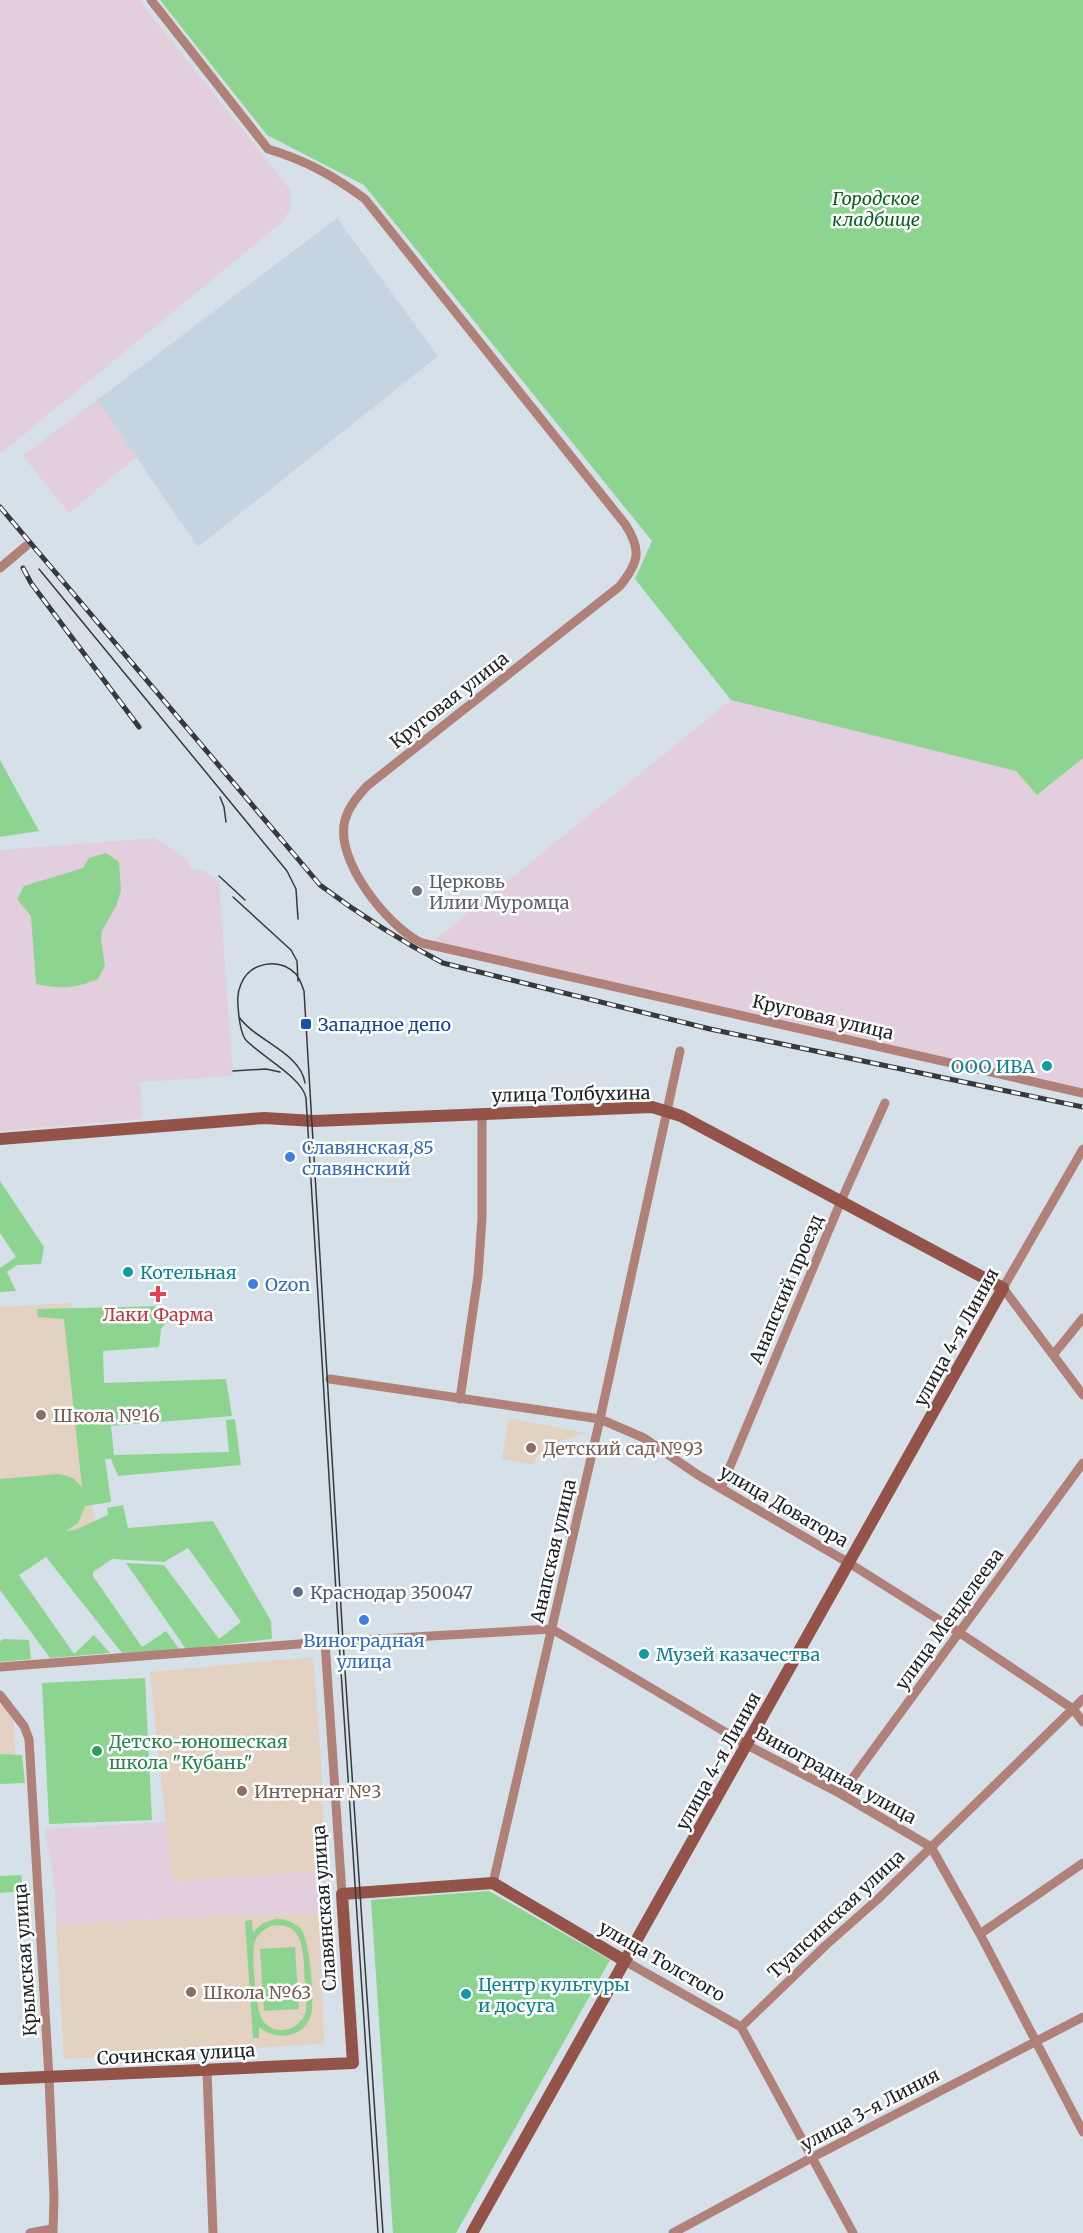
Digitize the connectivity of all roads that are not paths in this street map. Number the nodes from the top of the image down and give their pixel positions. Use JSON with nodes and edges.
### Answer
{"nodes":[{"id":1,"x":151,"y":0,"type":"edge"},
{"id":2,"x":26,"y":546,"type":"dead end"},
{"id":3,"x":0,"y":568,"type":"edge"},
{"id":4,"x":680,"y":1051,"type":"dead end"},
{"id":5,"x":1083,"y":1093,"type":"edge"},
{"id":6,"x":885,"y":1103,"type":"dead end"},
{"id":7,"x":668,"y":1112,"type":"junction"},
{"id":8,"x":482,"y":1114,"type":"junction"},
{"id":9,"x":0,"y":1139,"type":"edge"},
{"id":10,"x":1083,"y":1149,"type":"edge"},
{"id":11,"x":841,"y":1201,"type":"junction"},
{"id":12,"x":1003,"y":1288,"type":"junction"},
{"id":13,"x":1083,"y":1318,"type":"edge"},
{"id":14,"x":1053,"y":1355,"type":"junction"},
{"id":15,"x":330,"y":1378,"type":"dead end"},
{"id":16,"x":1083,"y":1395,"type":"edge"},
{"id":17,"x":460,"y":1399,"type":"junction"},
{"id":18,"x":600,"y":1419,"type":"junction"},
{"id":19,"x":1083,"y":1463,"type":"edge"},
{"id":20,"x":721,"y":1488,"type":"junction"},
{"id":21,"x":849,"y":1563,"type":"junction"},
{"id":22,"x":552,"y":1629,"type":"junction"},
{"id":23,"x":960,"y":1633,"type":"junction"},
{"id":24,"x":325,"y":1642,"type":"junction"},
{"id":25,"x":0,"y":1667,"type":"edge"},
{"id":26,"x":0,"y":1695,"type":"edge"},
{"id":27,"x":1083,"y":1699,"type":"edge"},
{"id":28,"x":1073,"y":1709,"type":"junction"},
{"id":29,"x":1083,"y":1722,"type":"edge"},
{"id":30,"x":747,"y":1745,"type":"junction"},
{"id":31,"x":841,"y":1794,"type":"junction"},
{"id":32,"x":931,"y":1847,"type":"junction"},
{"id":33,"x":1083,"y":1863,"type":"edge"},
{"id":34,"x":493,"y":1883,"type":"junction"},
{"id":35,"x":342,"y":1894,"type":"junction"},
{"id":36,"x":980,"y":1934,"type":"junction"},
{"id":37,"x":625,"y":1961,"type":"junction"},
{"id":38,"x":1083,"y":2017,"type":"edge"},
{"id":39,"x":741,"y":2027,"type":"junction"},
{"id":40,"x":1035,"y":2041,"type":"junction"},
{"id":41,"x":353,"y":2064,"type":"joint"},
{"id":42,"x":207,"y":2071,"type":"junction"},
{"id":43,"x":49,"y":2078,"type":"junction"},
{"id":44,"x":0,"y":2079,"type":"edge"},
{"id":45,"x":1083,"y":2132,"type":"edge"},
{"id":46,"x":813,"y":2157,"type":"junction"},
{"id":47,"x":53,"y":2231,"type":"edge"},
{"id":48,"x":30,"y":2233,"type":"edge"},
{"id":49,"x":213,"y":2233,"type":"edge"},
{"id":50,"x":472,"y":2233,"type":"edge"},
{"id":51,"x":673,"y":2233,"type":"edge"},
{"id":52,"x":853,"y":2233,"type":"edge"}],
"edges":[{"from":1,"to":5,"type":"street","name":"Круговая улица"},
{"from":2,"to":3,"type":"street"},
{"from":4,"to":7,"type":"street","name":"Анапская улица"},
{"from":6,"to":11,"type":"street","name":"Анапский проезд"},
{"from":7,"to":8,"type":"street","name":"улица Толбухина"},
{"from":7,"to":11,"type":"street","name":"улица Толбухина"},
{"from":7,"to":18,"type":"street","name":"Анапская улица"},
{"from":8,"to":9,"type":"street","name":"улица Толбухина"},
{"from":8,"to":17,"type":"street"},
{"from":10,"to":12,"type":"street","name":"улица 4-я Линия"},
{"from":11,"to":12,"type":"street","name":"улица Толбухина"},
{"from":11,"to":20,"type":"street","name":"Анапский проезд"},
{"from":12,"to":14,"type":"street","name":"улица Толбухина"},
{"from":12,"to":21,"type":"street","name":"улица 4-я Линия"},
{"from":13,"to":14,"type":"street"},
{"from":14,"to":16,"type":"street","name":"улица Толбухина"},
{"from":15,"to":17,"type":"street","name":"улица Доватора"},
{"from":17,"to":18,"type":"street","name":"улица Доватора"},
{"from":18,"to":20,"type":"street","name":"улица Доватора"},
{"from":18,"to":22,"type":"street","name":"Анапская улица"},
{"from":19,"to":23,"type":"street","name":"улица Менделеева"},
{"from":20,"to":21,"type":"street","name":"улица Доватора"},
{"from":21,"to":23,"type":"street","name":"улица Доватора"},
{"from":21,"to":30,"type":"street","name":"улица 4-я Линия"},
{"from":22,"to":24,"type":"street"},
{"from":22,"to":30,"type":"street","name":"Виноградная улица"},
{"from":22,"to":34,"type":"street","name":"Анапская улица"},
{"from":23,"to":28,"type":"street","name":"улица Доватора"},
{"from":23,"to":31,"type":"street","name":"улица Менделеева"},
{"from":24,"to":25,"type":"street"},
{"from":24,"to":35,"type":"street","name":"Славянская улица"},
{"from":26,"to":43,"type":"street","name":"Крымская улица"},
{"from":27,"to":28,"type":"street","name":"Туапсинская улица"},
{"from":28,"to":29,"type":"street","name":"улица Доватора"},
{"from":28,"to":32,"type":"street","name":"Туапсинская улица"},
{"from":30,"to":31,"type":"street","name":"Виноградная улица"},
{"from":30,"to":37,"type":"street","name":"улица 4-я Линия"},
{"from":31,"to":32,"type":"street","name":"Виноградная улица"},
{"from":32,"to":36,"type":"street"},
{"from":32,"to":39,"type":"street","name":"Туапсинская улица"},
{"from":33,"to":36,"type":"street"},
{"from":34,"to":35,"type":"street"},
{"from":34,"to":37,"type":"street","name":"улица Толстого"},
{"from":35,"to":41,"type":"street","name":"Славянская улица"},
{"from":36,"to":40,"type":"street"},
{"from":37,"to":39,"type":"street","name":"улица Толстого"},
{"from":37,"to":50,"type":"street","name":"улица 4-я Линия"},
{"from":38,"to":40,"type":"street","name":"улица 3-я Линия"},
{"from":39,"to":46,"type":"street"},
{"from":40,"to":45,"type":"street"},
{"from":40,"to":46,"type":"street","name":"улица 3-я Линия"},
{"from":41,"to":42,"type":"street","name":"Сочинская улица"},
{"from":42,"to":43,"type":"street","name":"Сочинская улица"},
{"from":42,"to":49,"type":"street"},
{"from":43,"to":44,"type":"street","name":"Сочинская улица"},
{"from":43,"to":47,"type":"street","name":"Крымская улица"},
{"from":46,"to":51,"type":"street","name":"улица 3-я Линия"},
{"from":46,"to":52,"type":"street"},
{"from":47,"to":48,"type":"street"}]}
